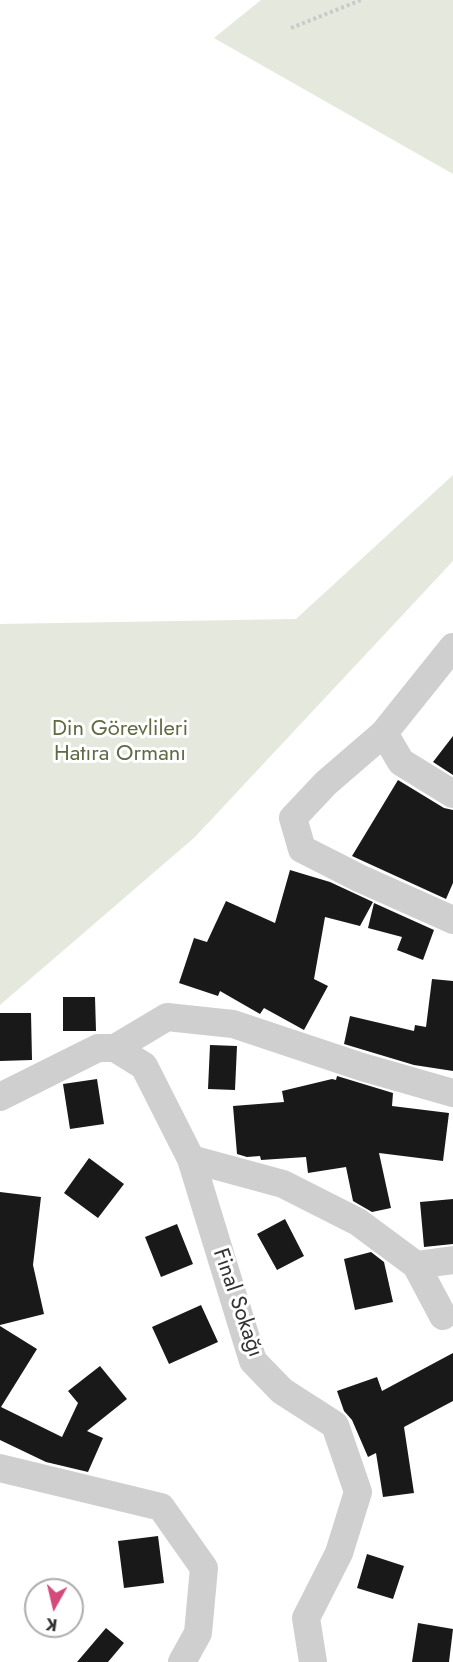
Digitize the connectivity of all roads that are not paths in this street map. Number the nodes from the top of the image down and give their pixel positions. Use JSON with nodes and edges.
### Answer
{"nodes":[{"id":1,"x":453,"y":647,"type":"edge"},
{"id":2,"x":384,"y":733,"type":"junction"},
{"id":3,"x":453,"y":794,"type":"edge"},
{"id":4,"x":453,"y":920,"type":"edge"},
{"id":5,"x":115,"y":1048,"type":"junction"},
{"id":6,"x":453,"y":1093,"type":"edge"},
{"id":7,"x":0,"y":1097,"type":"edge"},
{"id":8,"x":191,"y":1160,"type":"junction"},
{"id":9,"x":453,"y":1260,"type":"edge"},
{"id":10,"x":416,"y":1265,"type":"junction"},
{"id":11,"x":443,"y":1316,"type":"dead end"},
{"id":12,"x":0,"y":1468,"type":"edge"},
{"id":13,"x":182,"y":1662,"type":"edge"},
{"id":14,"x":313,"y":1662,"type":"edge"}],
"edges":[{"from":1,"to":2,"type":"street"},
{"from":2,"to":3,"type":"street"},
{"from":2,"to":4,"type":"street"},
{"from":5,"to":6,"type":"street"},
{"from":5,"to":7,"type":"street"},
{"from":5,"to":8,"type":"street","name":"Final Sokağı"},
{"from":8,"to":10,"type":"street"},
{"from":8,"to":14,"type":"street","name":"Final Sokağı"},
{"from":9,"to":10,"type":"street"},
{"from":10,"to":11,"type":"street"},
{"from":12,"to":13,"type":"street"}]}
